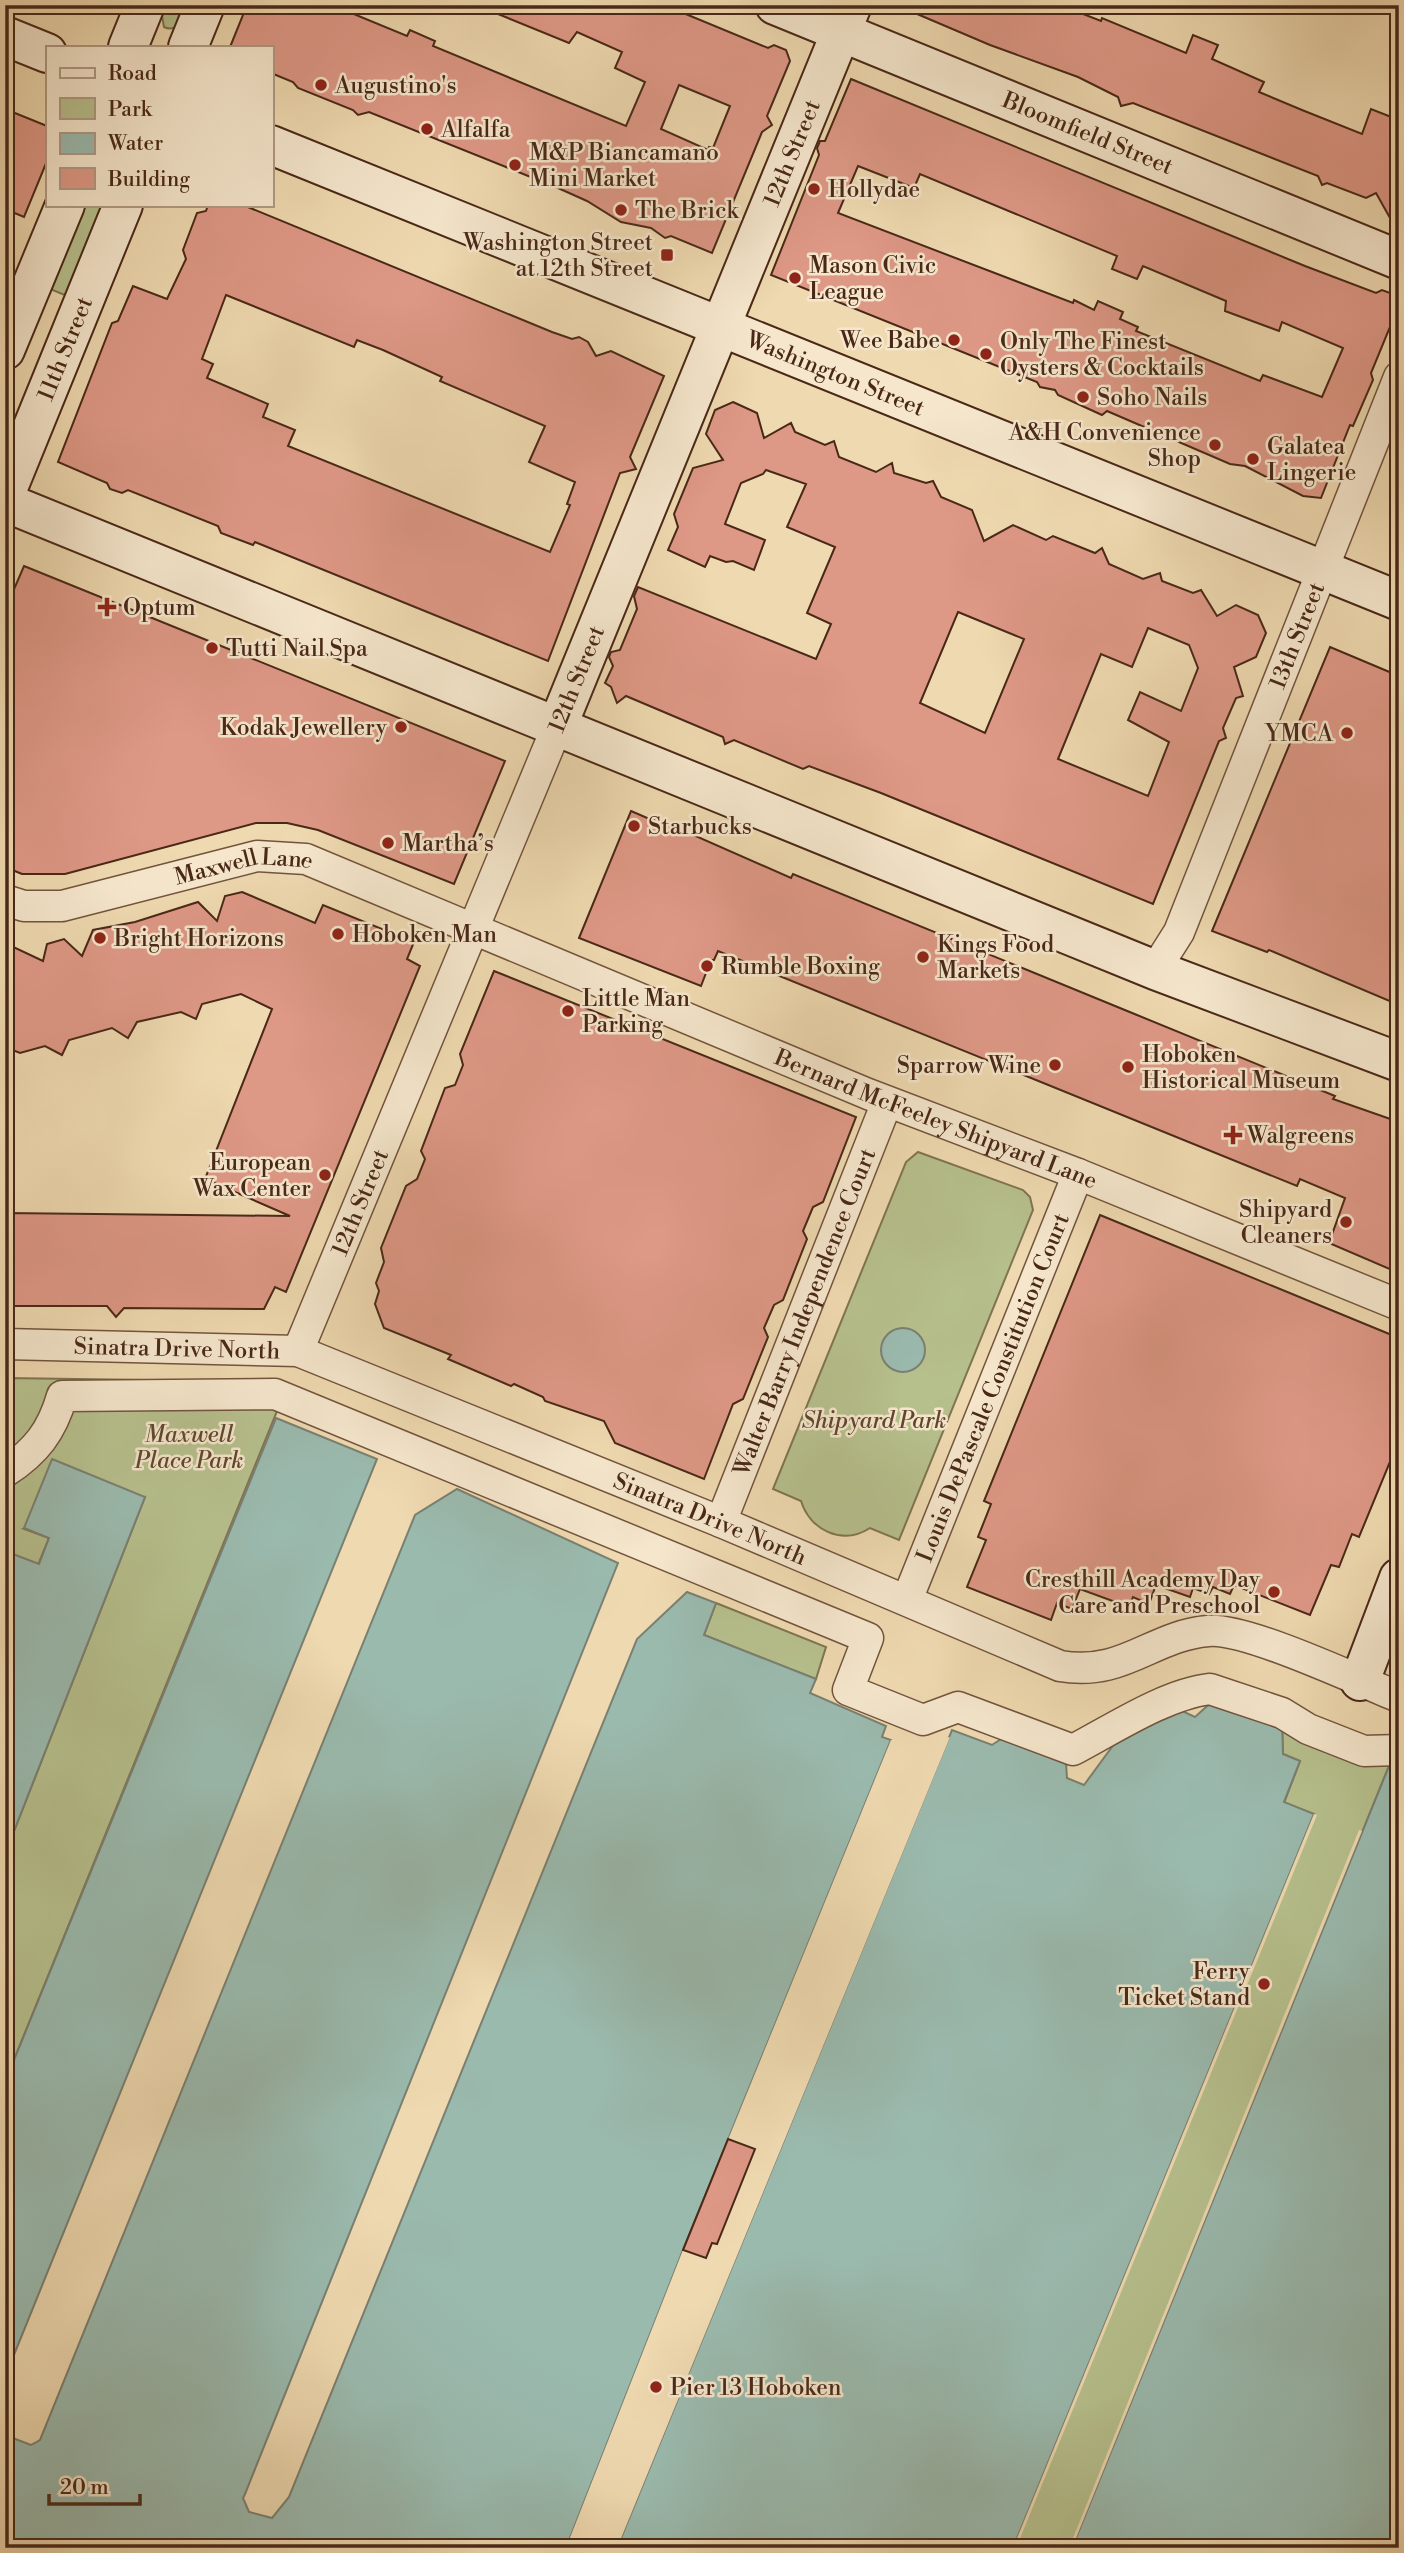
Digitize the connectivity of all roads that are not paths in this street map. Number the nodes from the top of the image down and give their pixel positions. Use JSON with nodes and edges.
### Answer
{"nodes":[{"id":1,"x":145,"y":5,"type":"edge"},
{"id":2,"x":205,"y":5,"type":"edge"},
{"id":3,"x":775,"y":5,"type":"edge"},
{"id":4,"x":847,"y":19,"type":"edge"},
{"id":5,"x":5,"y":36,"type":"edge"},
{"id":6,"x":128,"y":46,"type":"edge"},
{"id":7,"x":188,"y":46,"type":"edge"},
{"id":8,"x":46,"y":53,"type":"edge"},
{"id":9,"x":273,"y":146,"type":"edge"},
{"id":10,"x":65,"y":206,"type":"edge"},
{"id":11,"x":123,"y":206,"type":"edge"},
{"id":12,"x":1399,"y":260,"type":"edge"},
{"id":13,"x":720,"y":326,"type":"junction"},
{"id":14,"x":5,"y":351,"type":"edge"},
{"id":15,"x":1399,"y":377,"type":"edge"},
{"id":16,"x":5,"y":495,"type":"edge"},
{"id":17,"x":5,"y":502,"type":"edge"},
{"id":18,"x":1323,"y":569,"type":"junction"},
{"id":19,"x":1399,"y":601,"type":"edge"},
{"id":20,"x":557,"y":727,"type":"junction"},
{"id":21,"x":5,"y":900,"type":"edge"},
{"id":22,"x":474,"y":929,"type":"junction"},
{"id":23,"x":1154,"y":970,"type":"junction"},
{"id":24,"x":1399,"y":1062,"type":"edge"},
{"id":25,"x":887,"y":1102,"type":"junction"},
{"id":26,"x":1078,"y":1174,"type":"junction"},
{"id":27,"x":1399,"y":1305,"type":"edge"},
{"id":28,"x":5,"y":1344,"type":"edge"},
{"id":29,"x":298,"y":1351,"type":"junction"},
{"id":30,"x":5,"y":1472,"type":"edge"},
{"id":31,"x":721,"y":1522,"type":"junction"},
{"id":32,"x":1399,"y":1578,"type":"edge"},
{"id":33,"x":907,"y":1600,"type":"junction"},
{"id":34,"x":1360,"y":1681,"type":"junction"},
{"id":35,"x":1399,"y":1698,"type":"edge"},
{"id":36,"x":1399,"y":1750,"type":"edge"}],
"edges":[{"from":1,"to":6,"type":"street"},
{"from":2,"to":7,"type":"street"},
{"from":3,"to":4,"type":"street","name":"Bloomfield Street"},
{"from":4,"to":12,"type":"street","name":"Bloomfield Street"},
{"from":4,"to":13,"type":"street","name":"12th Street"},
{"from":5,"to":8,"type":"street"},
{"from":9,"to":13,"type":"street","name":"Washington Street"},
{"from":10,"to":14,"type":"street"},
{"from":11,"to":16,"type":"street","name":"11th Street"},
{"from":13,"to":18,"type":"street","name":"Washington Street"},
{"from":13,"to":20,"type":"street","name":"12th Street"},
{"from":15,"to":18,"type":"street","name":"13th Street"},
{"from":17,"to":20,"type":"street"},
{"from":18,"to":19,"type":"street","name":"Washington Street"},
{"from":18,"to":23,"type":"street","name":"13th Street"},
{"from":20,"to":22,"type":"street","name":"12th Street"},
{"from":20,"to":23,"type":"street"},
{"from":21,"to":22,"type":"street","name":"Maxwell Lane"},
{"from":22,"to":25,"type":"street","name":"Bernard McFeeley Shipyard Lane"},
{"from":22,"to":29,"type":"street","name":"12th Street"},
{"from":23,"to":24,"type":"street"},
{"from":25,"to":26,"type":"street","name":"Bernard McFeeley Shipyard Lane"},
{"from":25,"to":31,"type":"street","name":"Walter Barry Independence Court"},
{"from":26,"to":27,"type":"street","name":"Bernard McFeeley Shipyard Lane"},
{"from":26,"to":33,"type":"street","name":"Louis DePascale Constitution Court"},
{"from":28,"to":29,"type":"street","name":"Sinatra Drive North"},
{"from":29,"to":31,"type":"street","name":"Sinatra Drive North"},
{"from":30,"to":36,"type":"street"},
{"from":31,"to":33,"type":"street","name":"Sinatra Drive North"},
{"from":32,"to":34,"type":"street"},
{"from":33,"to":34,"type":"street","name":"Sinatra Drive North"},
{"from":34,"to":35,"type":"street","name":"Sinatra Drive North"}]}
